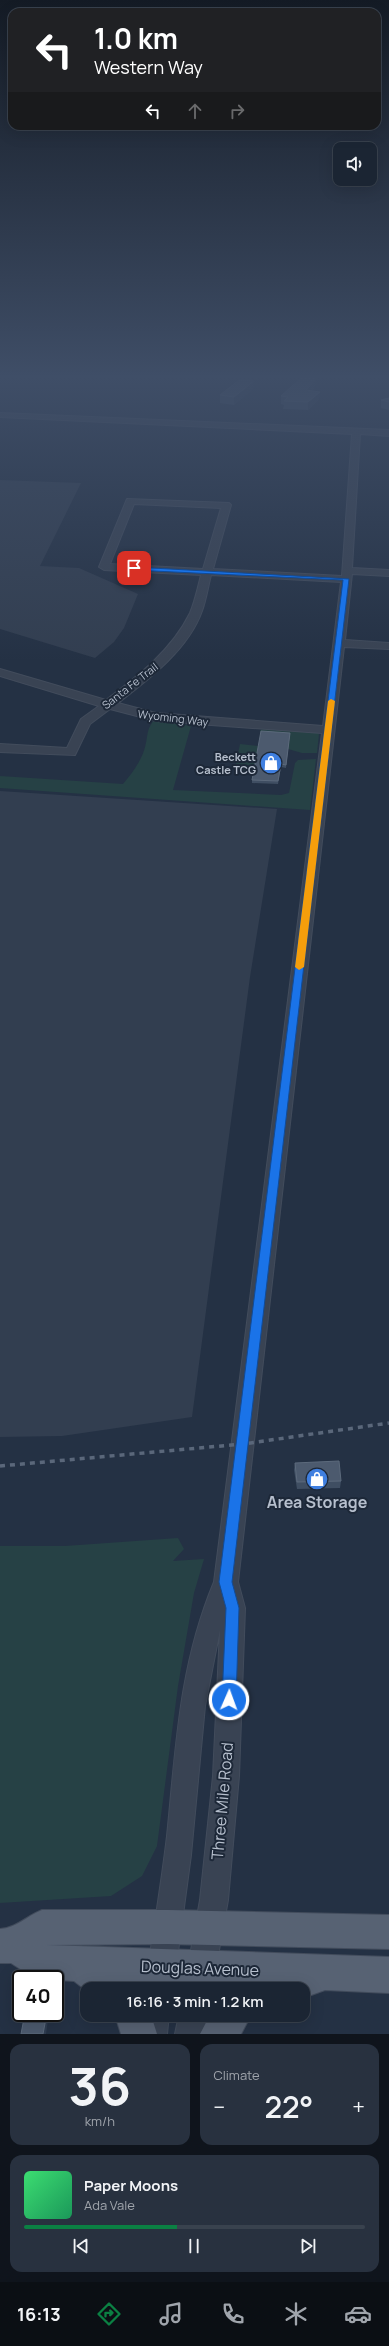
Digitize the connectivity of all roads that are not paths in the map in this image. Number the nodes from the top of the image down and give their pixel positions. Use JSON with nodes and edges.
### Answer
{"nodes":[{"id":1,"x":353,"y":471,"type":"edge"},
{"id":2,"x":208,"y":572,"type":"junction"},
{"id":3,"x":389,"y":573,"type":"edge"},
{"id":4,"x":346,"y":575,"type":"junction"},
{"id":5,"x":338,"y":643,"type":"junction"},
{"id":6,"x":389,"y":646,"type":"edge"},
{"id":7,"x":0,"y":672,"type":"edge"},
{"id":8,"x":106,"y":705,"type":"junction"},
{"id":9,"x":328,"y":730,"type":"junction"},
{"id":10,"x":0,"y":748,"type":"edge"},
{"id":11,"x":226,"y":1582,"type":"junction"},
{"id":12,"x":211,"y":1914,"type":"junction"},
{"id":13,"x":168,"y":1927,"type":"junction"},
{"id":14,"x":389,"y":1932,"type":"edge"},
{"id":15,"x":8,"y":1946,"type":"edge"},
{"id":16,"x":81,"y":1964,"type":"junction"},
{"id":17,"x":325,"y":1974,"type":"junction"},
{"id":18,"x":389,"y":1975,"type":"edge"},
{"id":19,"x":160,"y":1978,"type":"edge"},
{"id":20,"x":200,"y":1978,"type":"edge"},
{"id":21,"x":105,"y":1982,"type":"edge"},
{"id":22,"x":297,"y":1982,"type":"edge"},
{"id":23,"x":135,"y":2022,"type":"edge"},
{"id":24,"x":154,"y":2022,"type":"edge"},
{"id":25,"x":192,"y":2022,"type":"edge"},
{"id":26,"x":227,"y":2022,"type":"edge"},
{"id":27,"x":139,"y":2034,"type":"edge"},
{"id":28,"x":152,"y":2034,"type":"edge"},
{"id":29,"x":190,"y":2034,"type":"edge"},
{"id":30,"x":218,"y":2034,"type":"edge"}],
"edges":[{"from":1,"to":4,"type":"street","name":"Three Mile Road"},
{"from":2,"to":2,"type":"street","name":"Santa Fe Trail"},
{"from":2,"to":4,"type":"street"},
{"from":2,"to":8,"type":"street","name":"Santa Fe Trail"},
{"from":3,"to":4,"type":"street"},
{"from":4,"to":5,"type":"street","name":"Three Mile Road"},
{"from":5,"to":6,"type":"street"},
{"from":5,"to":9,"type":"street","name":"Three Mile Road"},
{"from":7,"to":8,"type":"street","name":"Wyoming Way"},
{"from":8,"to":9,"type":"street","name":"Wyoming Way"},
{"from":8,"to":10,"type":"street","name":"Santa Fe Trail"},
{"from":9,"to":11,"type":"street","name":"Three Mile Road"},
{"from":11,"to":12,"type":"street","name":"Three Mile Road"},
{"from":11,"to":13,"type":"street","name":"Three Mile Road"},
{"from":12,"to":13,"type":"main road","name":"Douglas Avenue"},
{"from":12,"to":14,"type":"main road","name":"Douglas Avenue"},
{"from":12,"to":20,"type":"street","name":"Three Mile Road"},
{"from":13,"to":15,"type":"main road","name":"Douglas Avenue"},
{"from":13,"to":19,"type":"street","name":"Three Mile Road"},
{"from":15,"to":16,"type":"main road","name":"Douglas Avenue"},
{"from":16,"to":19,"type":"main road","name":"Douglas Avenue"},
{"from":16,"to":21,"type":"main road"},
{"from":17,"to":18,"type":"main road","name":"Douglas Avenue"},
{"from":17,"to":20,"type":"main road","name":"Douglas Avenue"},
{"from":17,"to":22,"type":"main road"},
{"from":19,"to":20,"type":"main road","name":"Douglas Avenue"},
{"from":23,"to":27,"type":"main road"},
{"from":24,"to":28,"type":"street"},
{"from":25,"to":29,"type":"street"},
{"from":26,"to":30,"type":"main road"}]}
